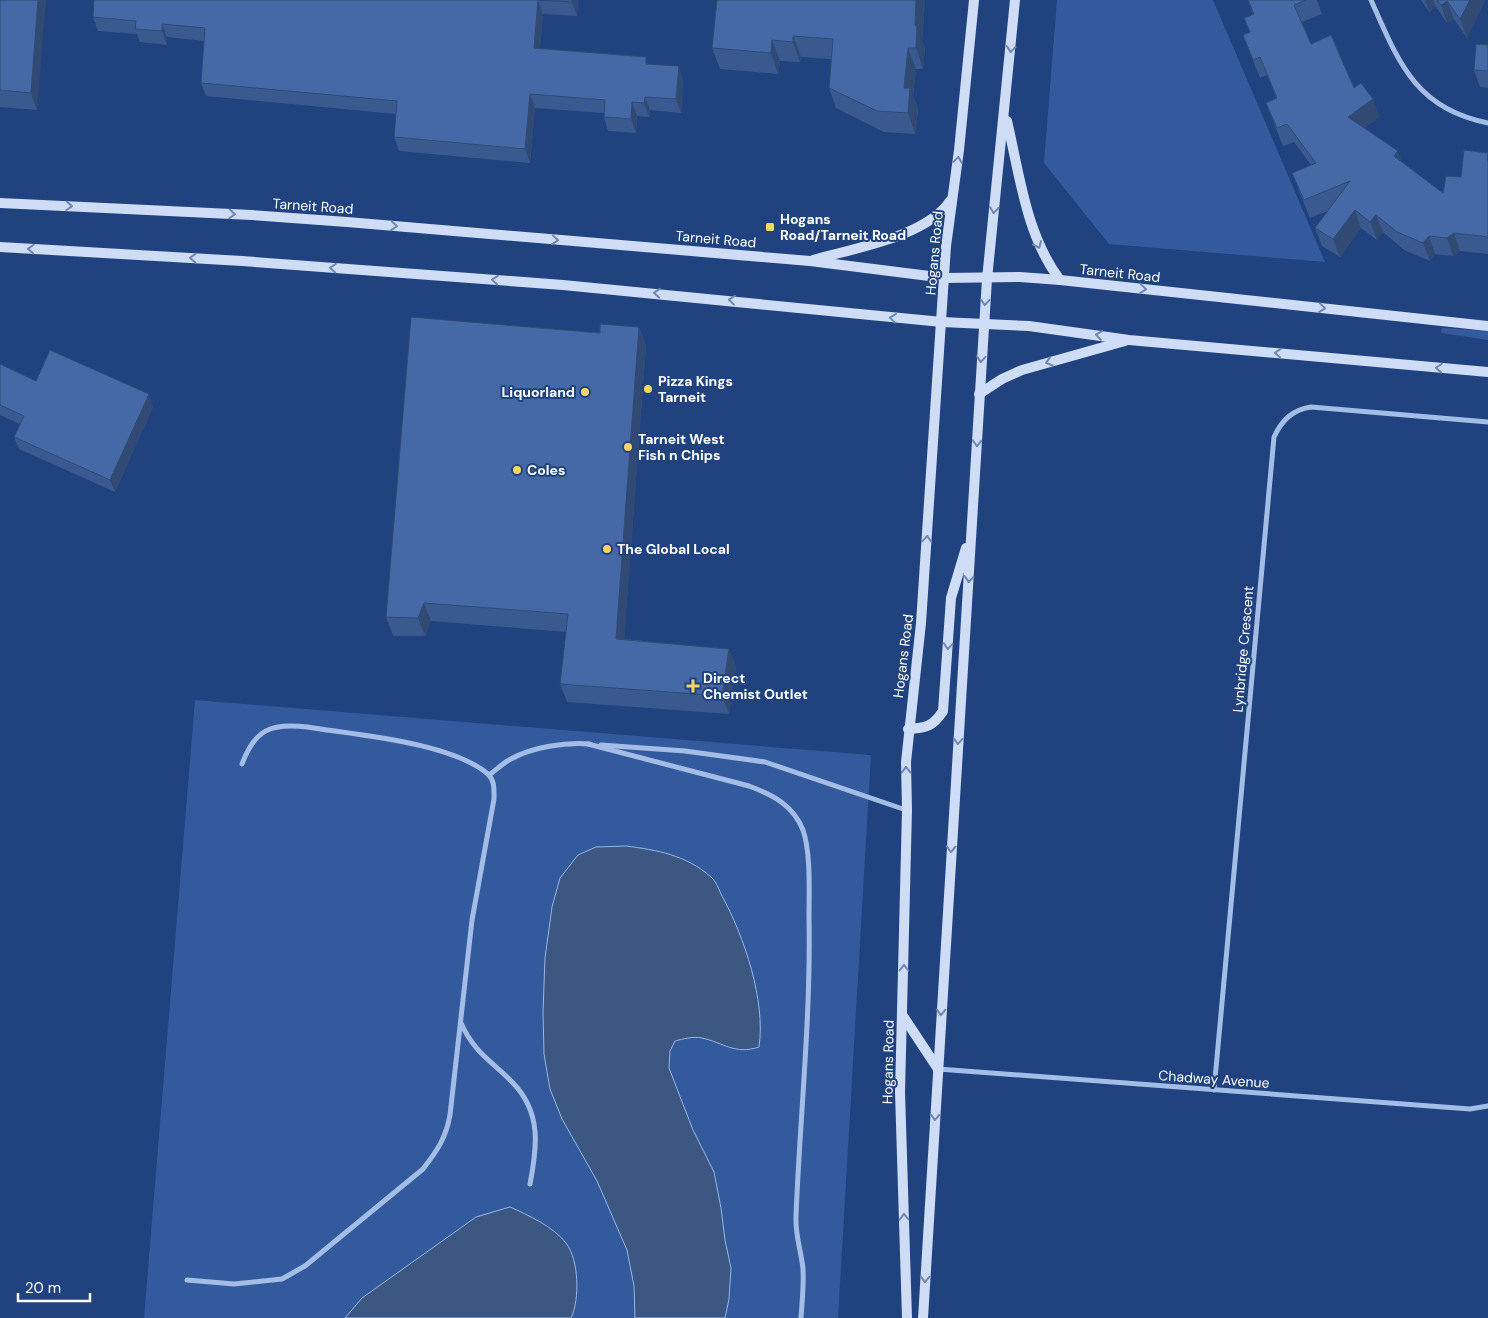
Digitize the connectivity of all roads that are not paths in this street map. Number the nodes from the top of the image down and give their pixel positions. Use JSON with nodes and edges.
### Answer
{"nodes":[{"id":1,"x":974,"y":0,"type":"edge"},
{"id":2,"x":1015,"y":0,"type":"edge"},
{"id":3,"x":1371,"y":0,"type":"edge"},
{"id":4,"x":1005,"y":113,"type":"junction"},
{"id":5,"x":1488,"y":123,"type":"edge"},
{"id":6,"x":952,"y":198,"type":"junction"},
{"id":7,"x":0,"y":203,"type":"edge"},
{"id":8,"x":0,"y":247,"type":"edge"},
{"id":9,"x":810,"y":261,"type":"junction"},
{"id":10,"x":945,"y":278,"type":"junction"},
{"id":11,"x":987,"y":279,"type":"junction"},
{"id":12,"x":1060,"y":280,"type":"junction"},
{"id":13,"x":942,"y":322,"type":"junction"},
{"id":14,"x":984,"y":324,"type":"junction"},
{"id":15,"x":1488,"y":326,"type":"edge"},
{"id":16,"x":1129,"y":340,"type":"junction"},
{"id":17,"x":1488,"y":372,"type":"edge"},
{"id":18,"x":979,"y":394,"type":"junction"},
{"id":19,"x":1488,"y":422,"type":"edge"},
{"id":20,"x":972,"y":531,"type":"junction"},
{"id":21,"x":908,"y":729,"type":"junction"},
{"id":22,"x":588,"y":744,"type":"junction"},
{"id":23,"x":242,"y":764,"type":"dead end"},
{"id":24,"x":488,"y":775,"type":"junction"},
{"id":25,"x":907,"y":810,"type":"junction"},
{"id":26,"x":903,"y":1016,"type":"junction"},
{"id":27,"x":461,"y":1023,"type":"junction"},
{"id":28,"x":938,"y":1069,"type":"junction"},
{"id":29,"x":1214,"y":1090,"type":"junction"},
{"id":30,"x":1488,"y":1106,"type":"edge"},
{"id":31,"x":530,"y":1184,"type":"dead end"},
{"id":32,"x":187,"y":1280,"type":"dead end"},
{"id":33,"x":801,"y":1318,"type":"edge"},
{"id":34,"x":907,"y":1318,"type":"edge"},
{"id":35,"x":923,"y":1318,"type":"edge"}],
"edges":[{"from":6,"to":1,"type":"main road","name":"Hogans Road","one_way":true},
{"from":2,"to":4,"type":"main road","one_way":true},
{"from":3,"to":5,"type":"street"},
{"from":4,"to":11,"type":"main road","one_way":true},
{"from":4,"to":12,"type":"main road","one_way":true},
{"from":6,"to":9,"type":"main road"},
{"from":6,"to":10,"type":"main road","name":"Hogans Road"},
{"from":7,"to":9,"type":"main road","name":"Tarneit Road","one_way":true},
{"from":13,"to":8,"type":"main road","one_way":true},
{"from":9,"to":10,"type":"main road","name":"Tarneit Road"},
{"from":10,"to":11,"type":"main road","name":"Tarneit Road"},
{"from":10,"to":13,"type":"main road","name":"Hogans Road"},
{"from":11,"to":12,"type":"main road","name":"Tarneit Road"},
{"from":11,"to":14,"type":"main road","one_way":true},
{"from":12,"to":15,"type":"main road","name":"Tarneit Road","one_way":true},
{"from":13,"to":14,"type":"main road"},
{"from":21,"to":13,"type":"main road","name":"Hogans Road","one_way":true},
{"from":16,"to":14,"type":"main road","one_way":true},
{"from":14,"to":18,"type":"main road","one_way":true},
{"from":17,"to":16,"type":"main road","one_way":true},
{"from":16,"to":18,"type":"main road","one_way":true},
{"from":18,"to":20,"type":"main road","one_way":true},
{"from":19,"to":29,"type":"street","name":"Lynbridge Crescent"},
{"from":20,"to":21,"type":"main road","one_way":true},
{"from":20,"to":28,"type":"main road","one_way":true},
{"from":25,"to":21,"type":"main road","name":"Hogans Road","one_way":true},
{"from":22,"to":24,"type":"street"},
{"from":22,"to":25,"type":"street"},
{"from":22,"to":33,"type":"street"},
{"from":23,"to":24,"type":"street"},
{"from":24,"to":27,"type":"street"},
{"from":26,"to":25,"type":"main road","name":"Hogans Road","one_way":true},
{"from":26,"to":28,"type":"main road"},
{"from":34,"to":26,"type":"main road","name":"Hogans Road","one_way":true},
{"from":27,"to":31,"type":"street"},
{"from":27,"to":32,"type":"street"},
{"from":28,"to":29,"type":"street","name":"Chadway Avenue"},
{"from":28,"to":35,"type":"main road","one_way":true},
{"from":29,"to":30,"type":"street","name":"Chadway Avenue"}]}
